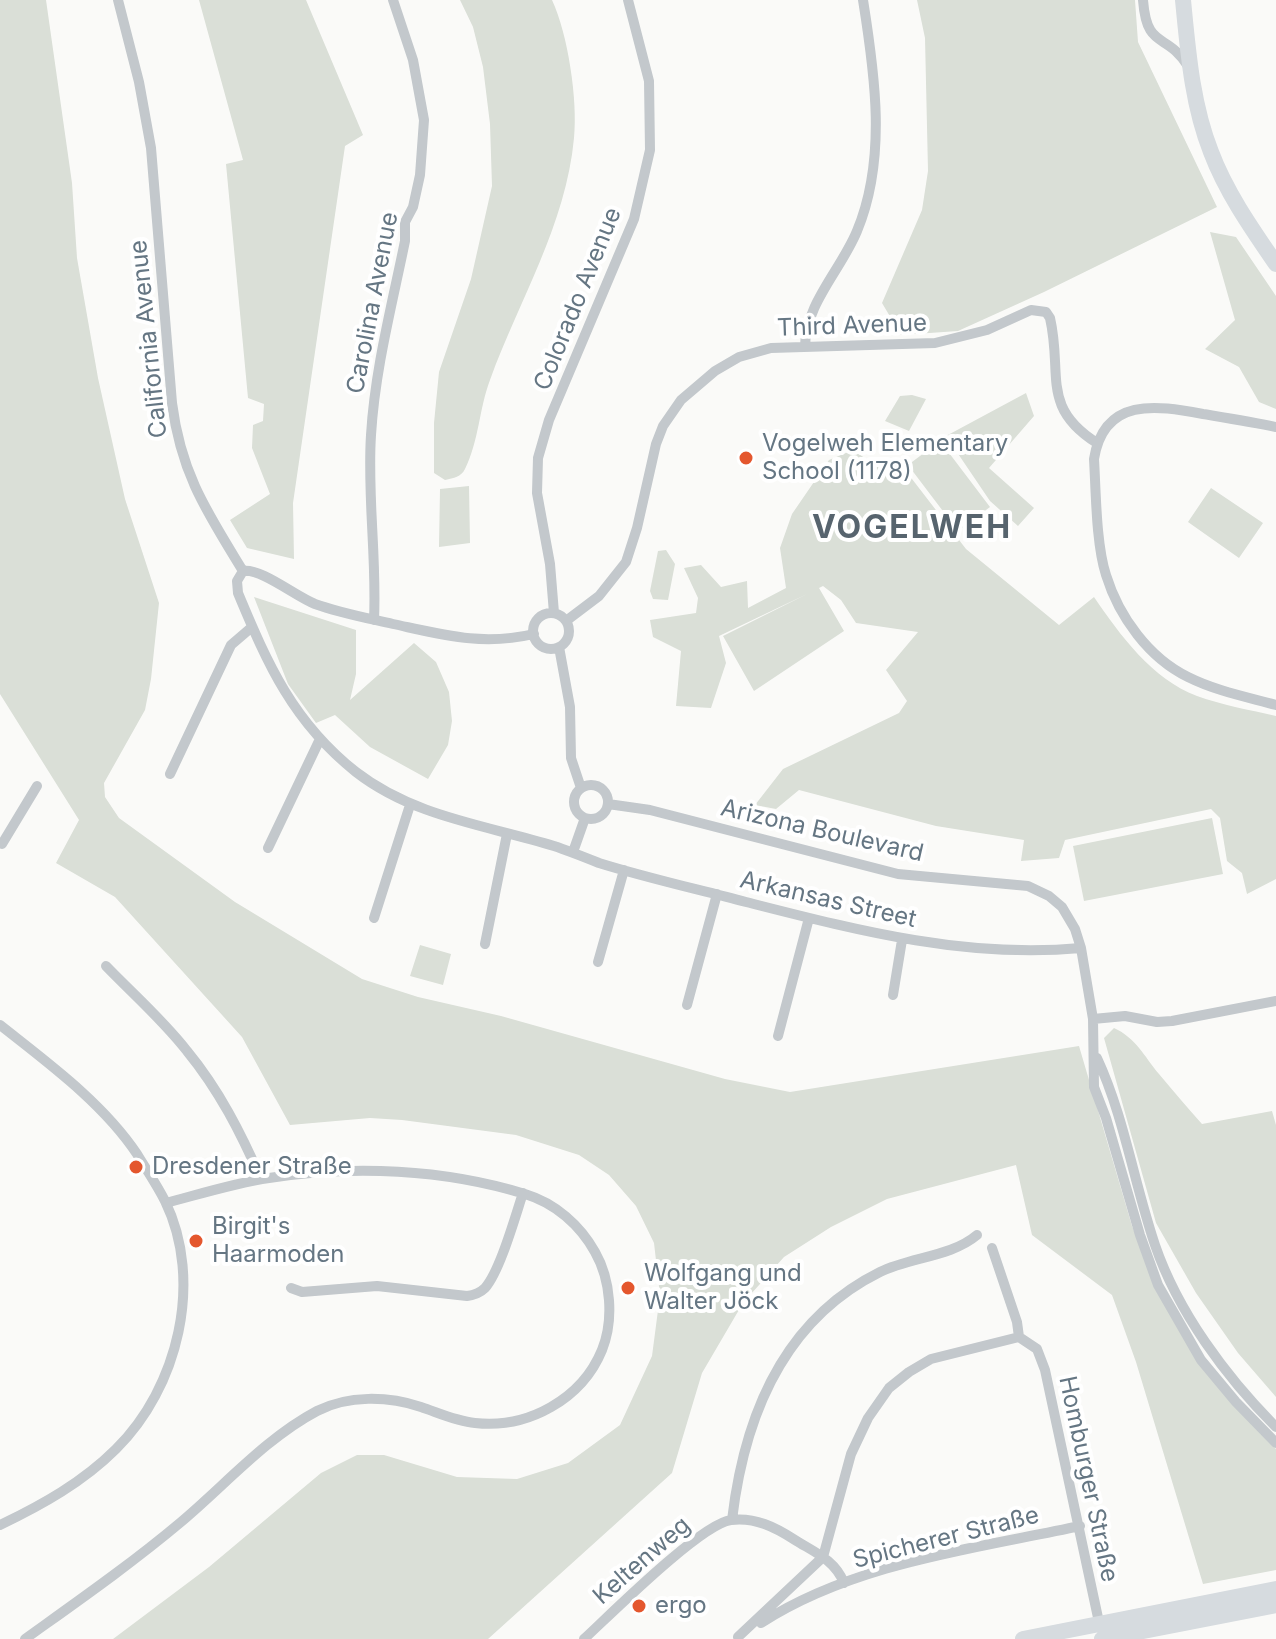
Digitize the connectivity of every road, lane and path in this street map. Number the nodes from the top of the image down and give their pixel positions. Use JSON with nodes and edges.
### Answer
{"nodes":[{"id":1,"x":118,"y":0,"type":"edge"},
{"id":2,"x":393,"y":0,"type":"edge"},
{"id":3,"x":628,"y":0,"type":"edge"},
{"id":4,"x":863,"y":0,"type":"edge"},
{"id":5,"x":1143,"y":0,"type":"edge"},
{"id":6,"x":1183,"y":0,"type":"edge"},
{"id":7,"x":1187,"y":38,"type":"junction"},
{"id":8,"x":1168,"y":42,"type":"junction"},
{"id":9,"x":1191,"y":71,"type":"junction"},
{"id":10,"x":1276,"y":264,"type":"edge"},
{"id":11,"x":805,"y":347,"type":"junction"},
{"id":12,"x":1276,"y":427,"type":"edge"},
{"id":13,"x":1097,"y":443,"type":"junction"},
{"id":14,"x":243,"y":571,"type":"junction"},
{"id":15,"x":554,"y":613,"type":"junction"},
{"id":16,"x":374,"y":620,"type":"junction"},
{"id":17,"x":566,"y":621,"type":"junction"},
{"id":18,"x":252,"y":627,"type":"junction"},
{"id":19,"x":534,"y":634,"type":"junction"},
{"id":20,"x":559,"y":647,"type":"junction"},
{"id":21,"x":1276,"y":705,"type":"edge"},
{"id":22,"x":320,"y":739,"type":"junction"},
{"id":23,"x":170,"y":774,"type":"dead end"},
{"id":24,"x":37,"y":786,"type":"dead end"},
{"id":25,"x":581,"y":788,"type":"junction"},
{"id":26,"x":608,"y":804,"type":"junction"},
{"id":27,"x":410,"y":805,"type":"junction"},
{"id":28,"x":585,"y":818,"type":"junction"},
{"id":29,"x":507,"y":834,"type":"junction"},
{"id":30,"x":1,"y":844,"type":"edge"},
{"id":31,"x":268,"y":848,"type":"dead end"},
{"id":32,"x":573,"y":852,"type":"junction"},
{"id":33,"x":624,"y":870,"type":"junction"},
{"id":34,"x":717,"y":894,"type":"junction"},
{"id":35,"x":374,"y":918,"type":"dead end"},
{"id":36,"x":809,"y":918,"type":"junction"},
{"id":37,"x":902,"y":940,"type":"junction"},
{"id":38,"x":485,"y":944,"type":"dead end"},
{"id":39,"x":1081,"y":948,"type":"junction"},
{"id":40,"x":598,"y":962,"type":"dead end"},
{"id":41,"x":106,"y":966,"type":"dead end"},
{"id":42,"x":893,"y":995,"type":"dead end"},
{"id":43,"x":1276,"y":1001,"type":"edge"},
{"id":44,"x":687,"y":1005,"type":"dead end"},
{"id":45,"x":1093,"y":1019,"type":"junction"},
{"id":46,"x":0,"y":1025,"type":"edge"},
{"id":47,"x":778,"y":1036,"type":"dead end"},
{"id":48,"x":1094,"y":1052,"type":"junction"},
{"id":49,"x":261,"y":1179,"type":"junction"},
{"id":50,"x":523,"y":1193,"type":"junction"},
{"id":51,"x":166,"y":1203,"type":"junction"},
{"id":52,"x":977,"y":1235,"type":"dead end"},
{"id":53,"x":992,"y":1248,"type":"dead end"},
{"id":54,"x":291,"y":1288,"type":"dead end"},
{"id":55,"x":1175,"y":1316,"type":"junction"},
{"id":56,"x":1190,"y":1316,"type":"junction"},
{"id":57,"x":1019,"y":1337,"type":"junction"},
{"id":58,"x":1276,"y":1427,"type":"edge"},
{"id":59,"x":1276,"y":1443,"type":"edge"},
{"id":60,"x":732,"y":1520,"type":"junction"},
{"id":61,"x":0,"y":1525,"type":"edge"},
{"id":62,"x":1080,"y":1526,"type":"junction"},
{"id":63,"x":823,"y":1557,"type":"junction"},
{"id":64,"x":844,"y":1583,"type":"junction"},
{"id":65,"x":1276,"y":1589,"type":"edge"},
{"id":66,"x":1276,"y":1605,"type":"edge"},
{"id":67,"x":1101,"y":1634,"type":"edge"},
{"id":68,"x":737,"y":1638,"type":"edge"},
{"id":69,"x":25,"y":1639,"type":"edge"},
{"id":70,"x":584,"y":1639,"type":"edge"},
{"id":71,"x":1023,"y":1639,"type":"edge"}],
"edges":[{"from":1,"to":14,"type":"street","name":"California Avenue"},
{"from":2,"to":16,"type":"street","name":"Carolina Avenue"},
{"from":3,"to":15,"type":"street","name":"Colorado Avenue"},
{"from":4,"to":11,"type":"street"},
{"from":5,"to":8,"type":"street"},
{"from":6,"to":7,"type":"main road"},
{"from":7,"to":8,"type":"street"},
{"from":7,"to":9,"type":"main road"},
{"from":8,"to":9,"type":"street"},
{"from":9,"to":10,"type":"main road"},
{"from":11,"to":13,"type":"street","name":"Third Avenue"},
{"from":11,"to":17,"type":"street","name":"Third Avenue"},
{"from":12,"to":13,"type":"street"},
{"from":13,"to":21,"type":"street"},
{"from":14,"to":16,"type":"street"},
{"from":14,"to":18,"type":"street","name":"California Avenue"},
{"from":15,"to":17,"type":"street"},
{"from":15,"to":19,"type":"street"},
{"from":16,"to":19,"type":"street"},
{"from":17,"to":20,"type":"street"},
{"from":18,"to":22,"type":"street","name":"California Avenue"},
{"from":18,"to":23,"type":"street"},
{"from":19,"to":20,"type":"street"},
{"from":20,"to":25,"type":"street"},
{"from":22,"to":27,"type":"street","name":"California Avenue"},
{"from":22,"to":31,"type":"street"},
{"from":24,"to":30,"type":"street"},
{"from":25,"to":26,"type":"street"},
{"from":25,"to":28,"type":"street"},
{"from":26,"to":28,"type":"street"},
{"from":26,"to":39,"type":"street","name":"Arizona Boulevard"},
{"from":27,"to":29,"type":"street","name":"California Avenue"},
{"from":27,"to":35,"type":"street"},
{"from":28,"to":32,"type":"street"},
{"from":29,"to":32,"type":"street","name":"California Avenue"},
{"from":29,"to":38,"type":"street"},
{"from":32,"to":33,"type":"street","name":"Arkansas Street"},
{"from":33,"to":34,"type":"street","name":"Arkansas Street"},
{"from":33,"to":40,"type":"street"},
{"from":34,"to":36,"type":"street","name":"Arkansas Street"},
{"from":34,"to":44,"type":"street"},
{"from":36,"to":37,"type":"street","name":"Arkansas Street"},
{"from":36,"to":47,"type":"street"},
{"from":37,"to":39,"type":"street","name":"Arkansas Street"},
{"from":37,"to":42,"type":"street"},
{"from":39,"to":45,"type":"street","name":"Arizona Boulevard"},
{"from":41,"to":49,"type":"street"},
{"from":43,"to":45,"type":"street"},
{"from":45,"to":48,"type":"street","name":"Arizona Boulevard"},
{"from":46,"to":51,"type":"street"},
{"from":48,"to":55,"type":"street","name":"Arizona Boulevard"},
{"from":48,"to":56,"type":"street","name":"Arizona Boulevard"},
{"from":49,"to":50,"type":"street"},
{"from":49,"to":51,"type":"street"},
{"from":50,"to":54,"type":"street"},
{"from":50,"to":69,"type":"street"},
{"from":51,"to":61,"type":"street"},
{"from":52,"to":60,"type":"street"},
{"from":53,"to":57,"type":"street","name":"Homburger Straße"},
{"from":55,"to":56,"type":"street"},
{"from":55,"to":59,"type":"street","name":"Arizona Boulevard"},
{"from":56,"to":58,"type":"street","name":"Arizona Boulevard"},
{"from":57,"to":62,"type":"street","name":"Homburger Straße"},
{"from":57,"to":63,"type":"street"},
{"from":60,"to":63,"type":"street"},
{"from":60,"to":70,"type":"street","name":"Keltenweg"},
{"from":62,"to":64,"type":"street","name":"Spicherer Straße"},
{"from":62,"to":67,"type":"street","name":"Homburger Straße"},
{"from":63,"to":64,"type":"street"},
{"from":63,"to":68,"type":"street","name":"Spicherer Straße"},
{"from":64,"to":68,"type":"street","name":"Spicherer Straße"},
{"from":65,"to":67,"type":"main road"},
{"from":66,"to":67,"type":"main road"},
{"from":67,"to":71,"type":"main road"}]}
